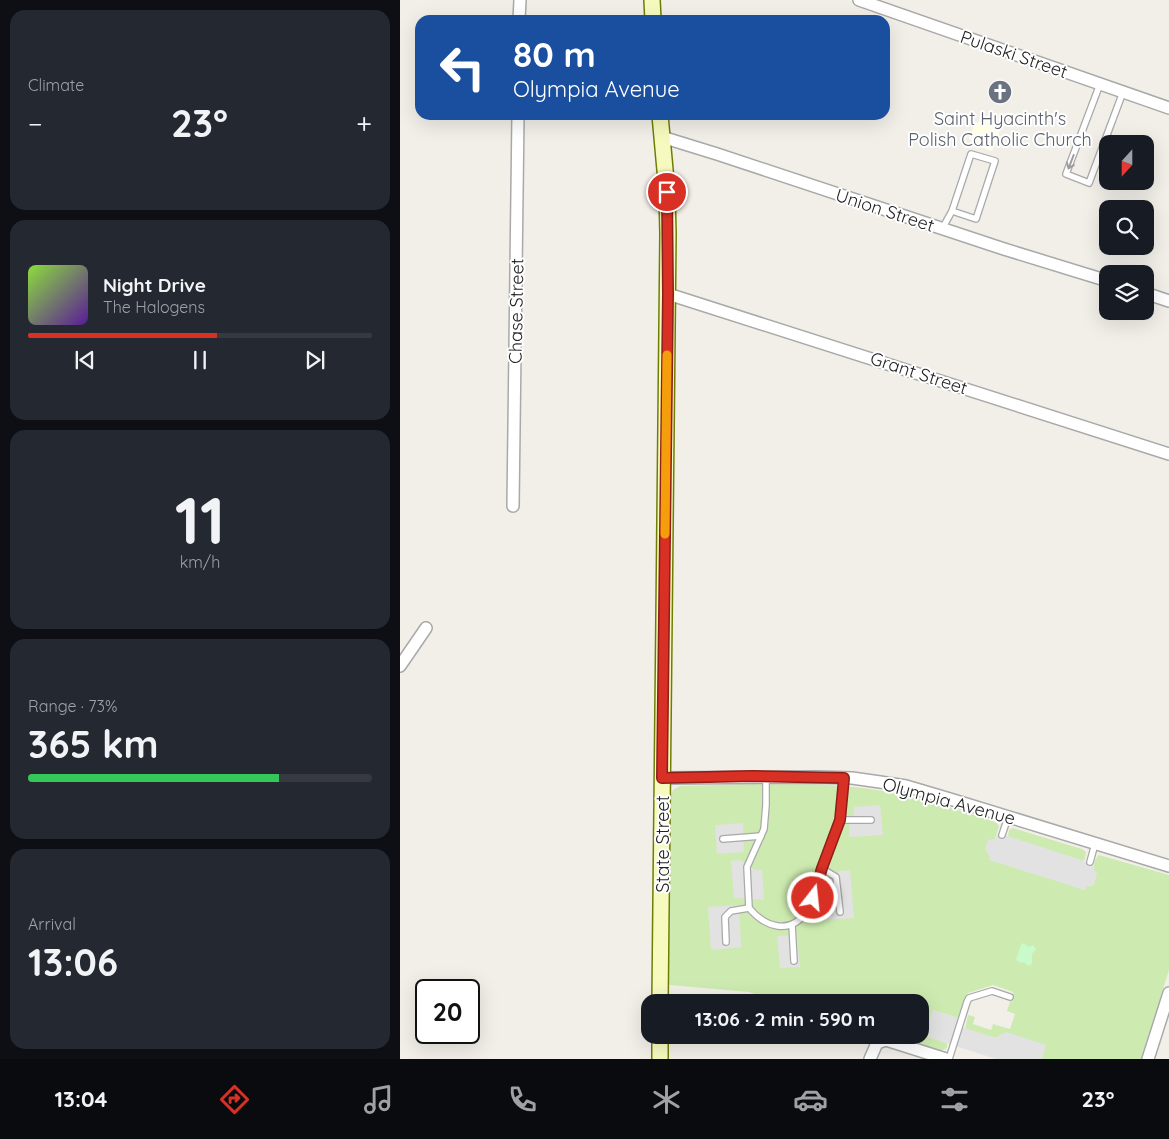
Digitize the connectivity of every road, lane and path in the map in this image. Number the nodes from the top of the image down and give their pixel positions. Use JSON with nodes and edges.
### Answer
{"nodes":[{"id":1,"x":520,"y":0,"type":"edge"},
{"id":2,"x":652,"y":0,"type":"edge"},
{"id":3,"x":859,"y":0,"type":"edge"},
{"id":4,"x":519,"y":15,"type":"edge"},
{"id":5,"x":653,"y":15,"type":"edge"},
{"id":6,"x":1100,"y":84,"type":"junction"},
{"id":7,"x":1123,"y":92,"type":"junction"},
{"id":8,"x":1169,"y":108,"type":"edge"},
{"id":9,"x":518,"y":120,"type":"edge"},
{"id":10,"x":660,"y":120,"type":"edge"},
{"id":11,"x":662,"y":137,"type":"junction"},
{"id":12,"x":952,"y":211,"type":"junction"},
{"id":13,"x":942,"y":229,"type":"junction"},
{"id":14,"x":1099,"y":278,"type":"edge"},
{"id":15,"x":668,"y":294,"type":"junction"},
{"id":16,"x":1154,"y":296,"type":"edge"},
{"id":17,"x":1169,"y":301,"type":"edge"},
{"id":18,"x":1169,"y":454,"type":"edge"},
{"id":19,"x":513,"y":506,"type":"dead end"},
{"id":20,"x":426,"y":628,"type":"dead end"},
{"id":21,"x":400,"y":666,"type":"edge"},
{"id":22,"x":766,"y":776,"type":"junction"},
{"id":23,"x":662,"y":778,"type":"junction"},
{"id":24,"x":844,"y":778,"type":"junction"},
{"id":25,"x":1008,"y":816,"type":"junction"},
{"id":26,"x":840,"y":820,"type":"junction"},
{"id":27,"x":871,"y":820,"type":"dead end"},
{"id":28,"x":1002,"y":835,"type":"dead end"},
{"id":29,"x":761,"y":836,"type":"junction"},
{"id":30,"x":723,"y":839,"type":"dead end"},
{"id":31,"x":1096,"y":844,"type":"junction"},
{"id":32,"x":1090,"y":862,"type":"dead end"},
{"id":33,"x":1169,"y":866,"type":"edge"},
{"id":34,"x":822,"y":868,"type":"junction"},
{"id":35,"x":749,"y":908,"type":"junction"},
{"id":36,"x":840,"y":912,"type":"dead end"},
{"id":37,"x":792,"y":924,"type":"junction"},
{"id":38,"x":726,"y":942,"type":"dead end"},
{"id":39,"x":794,"y":961,"type":"dead end"},
{"id":40,"x":1169,"y":993,"type":"edge"},
{"id":41,"x":660,"y":994,"type":"edge"},
{"id":42,"x":1010,"y":997,"type":"dead end"},
{"id":43,"x":660,"y":1044,"type":"edge"},
{"id":44,"x":871,"y":1058,"type":"edge"},
{"id":45,"x":660,"y":1059,"type":"edge"},
{"id":46,"x":947,"y":1059,"type":"edge"},
{"id":47,"x":1148,"y":1059,"type":"edge"}],
"edges":[{"from":1,"to":4,"type":"street"},
{"from":2,"to":5,"type":"main road"},
{"from":3,"to":6,"type":"street","name":"Pulaski Street"},
{"from":6,"to":7,"type":"street","name":"Pulaski Street"},
{"from":6,"to":7,"type":"lane","one_way":true},
{"from":7,"to":8,"type":"street","name":"Pulaski Street"},
{"from":9,"to":19,"type":"street","name":"Chase Street"},
{"from":10,"to":11,"type":"main road","name":"State Street"},
{"from":11,"to":13,"type":"street","name":"Union Street"},
{"from":11,"to":15,"type":"main road","name":"State Street"},
{"from":12,"to":12,"type":"lane"},
{"from":12,"to":13,"type":"lane"},
{"from":13,"to":14,"type":"street","name":"Union Street"},
{"from":15,"to":18,"type":"street","name":"Grant Street"},
{"from":15,"to":23,"type":"main road","name":"State Street"},
{"from":16,"to":17,"type":"street"},
{"from":20,"to":21,"type":"street"},
{"from":22,"to":23,"type":"street","name":"Olympia Avenue"},
{"from":22,"to":24,"type":"street","name":"Olympia Avenue"},
{"from":22,"to":29,"type":"lane"},
{"from":23,"to":41,"type":"main road","name":"State Street"},
{"from":24,"to":25,"type":"street","name":"Olympia Avenue"},
{"from":24,"to":26,"type":"lane"},
{"from":25,"to":28,"type":"lane"},
{"from":25,"to":31,"type":"street","name":"Olympia Avenue"},
{"from":26,"to":27,"type":"lane"},
{"from":26,"to":34,"type":"lane"},
{"from":29,"to":30,"type":"lane"},
{"from":29,"to":35,"type":"lane"},
{"from":31,"to":32,"type":"lane"},
{"from":31,"to":33,"type":"street","name":"Olympia Avenue"},
{"from":34,"to":36,"type":"lane"},
{"from":34,"to":37,"type":"lane"},
{"from":35,"to":37,"type":"lane"},
{"from":35,"to":38,"type":"lane"},
{"from":37,"to":39,"type":"lane"},
{"from":40,"to":47,"type":"street"},
{"from":42,"to":46,"type":"lane"},
{"from":43,"to":45,"type":"main road"},
{"from":44,"to":46,"type":"street"}]}
